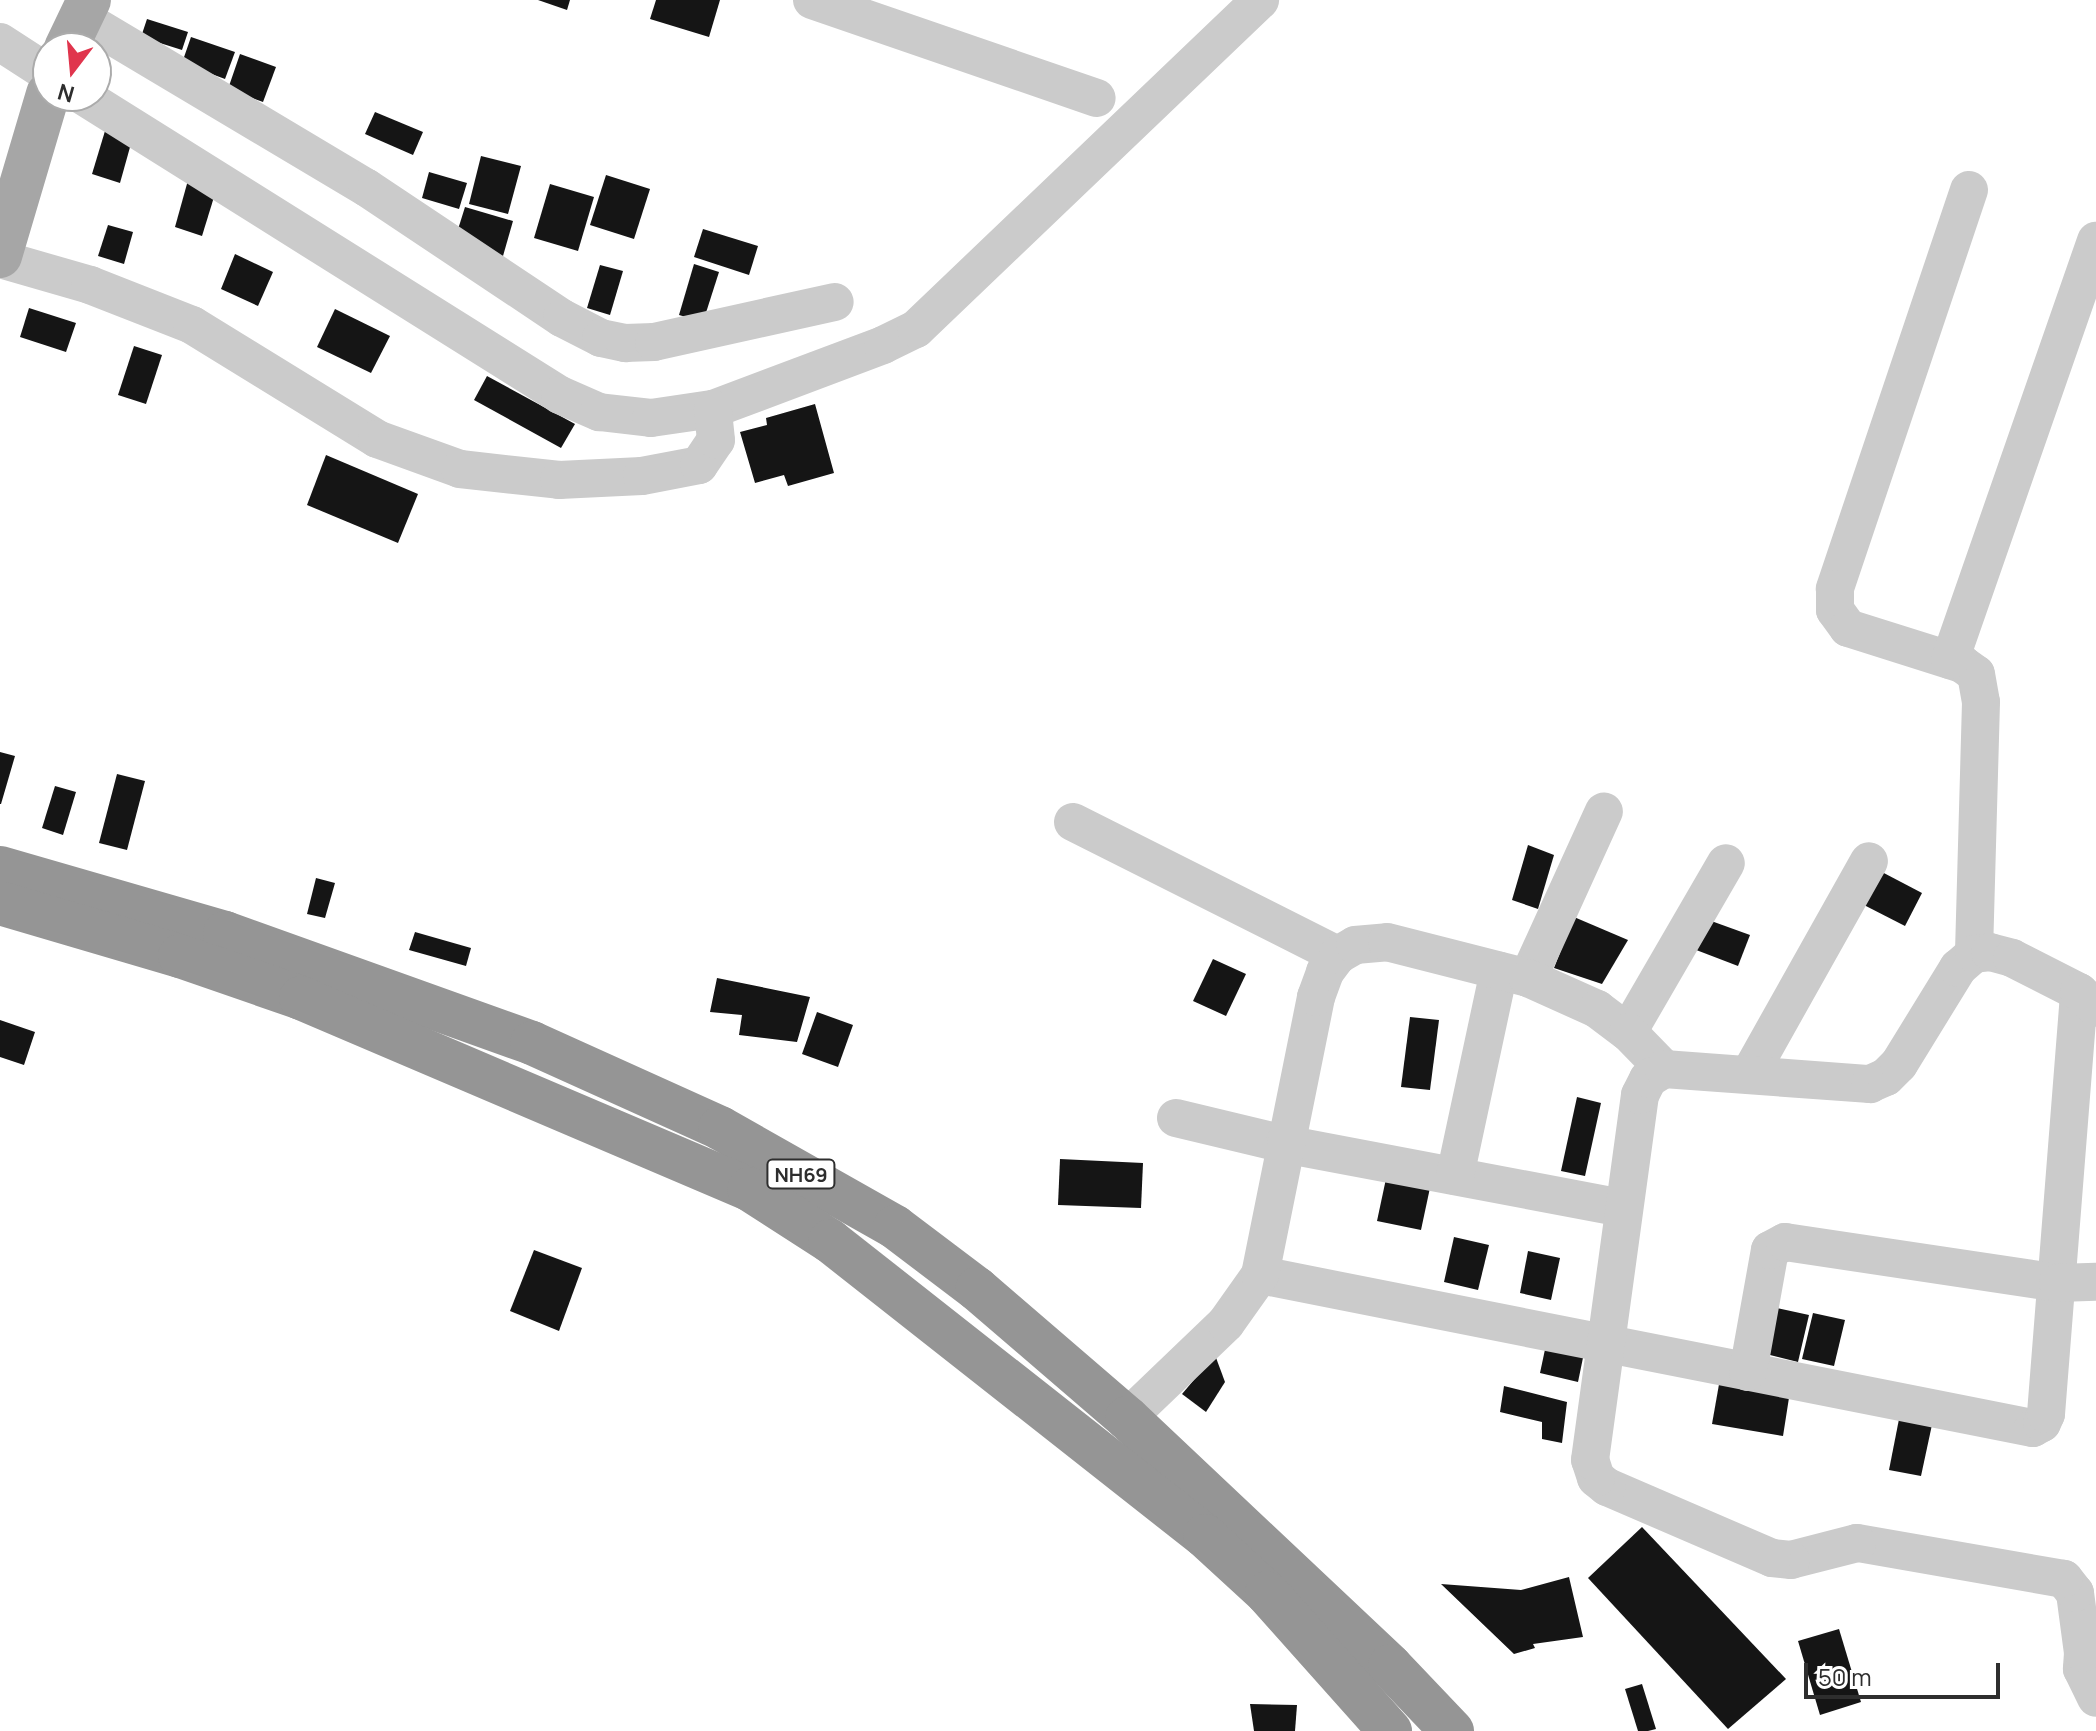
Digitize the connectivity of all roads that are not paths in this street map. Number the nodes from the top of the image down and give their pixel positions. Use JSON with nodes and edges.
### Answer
{"nodes":[{"id":1,"x":812,"y":0,"type":"edge"},
{"id":2,"x":1260,"y":0,"type":"edge"},
{"id":3,"x":32,"y":39,"type":"edge"},
{"id":4,"x":0,"y":42,"type":"edge"},
{"id":5,"x":112,"y":57,"type":"edge"},
{"id":6,"x":1097,"y":98,"type":"dead end"},
{"id":7,"x":42,"y":112,"type":"edge"},
{"id":8,"x":109,"y":112,"type":"edge"},
{"id":9,"x":1969,"y":190,"type":"dead end"},
{"id":10,"x":2096,"y":241,"type":"edge"},
{"id":11,"x":1,"y":247,"type":"edge"},
{"id":12,"x":835,"y":302,"type":"dead end"},
{"id":13,"x":713,"y":409,"type":"junction"},
{"id":14,"x":1950,"y":660,"type":"junction"},
{"id":15,"x":1604,"y":811,"type":"dead end"},
{"id":16,"x":1073,"y":822,"type":"dead end"},
{"id":17,"x":1869,"y":861,"type":"dead end"},
{"id":18,"x":1726,"y":863,"type":"dead end"},
{"id":19,"x":0,"y":868,"type":"edge"},
{"id":20,"x":0,"y":903,"type":"edge"},
{"id":21,"x":1974,"y":954,"type":"junction"},
{"id":22,"x":1338,"y":955,"type":"junction"},
{"id":23,"x":1513,"y":975,"type":"junction"},
{"id":24,"x":2088,"y":1000,"type":"edge"},
{"id":25,"x":1628,"y":1032,"type":"junction"},
{"id":26,"x":1664,"y":1069,"type":"junction"},
{"id":27,"x":1749,"y":1075,"type":"junction"},
{"id":28,"x":1176,"y":1118,"type":"dead end"},
{"id":29,"x":1284,"y":1144,"type":"junction"},
{"id":30,"x":759,"y":1172,"type":"junction"},
{"id":31,"x":1455,"y":1176,"type":"junction"},
{"id":32,"x":1623,"y":1208,"type":"junction"},
{"id":33,"x":1260,"y":1275,"type":"junction"},
{"id":34,"x":2096,"y":1282,"type":"edge"},
{"id":35,"x":2058,"y":1283,"type":"junction"},
{"id":36,"x":1606,"y":1345,"type":"junction"},
{"id":37,"x":1748,"y":1372,"type":"junction"},
{"id":38,"x":1127,"y":1418,"type":"junction"},
{"id":39,"x":2089,"y":1646,"type":"edge"},
{"id":40,"x":2096,"y":1698,"type":"edge"},
{"id":41,"x":1390,"y":1731,"type":"edge"},
{"id":42,"x":1452,"y":1731,"type":"edge"}],
"edges":[{"from":1,"to":6,"type":"street"},
{"from":2,"to":13,"type":"street"},
{"from":3,"to":4,"type":"street"},
{"from":5,"to":12,"type":"street"},
{"from":7,"to":11,"type":"main road"},
{"from":8,"to":13,"type":"street"},
{"from":9,"to":14,"type":"street"},
{"from":10,"to":14,"type":"street"},
{"from":11,"to":13,"type":"street"},
{"from":14,"to":21,"type":"street"},
{"from":15,"to":23,"type":"street"},
{"from":16,"to":22,"type":"street"},
{"from":17,"to":27,"type":"street"},
{"from":18,"to":25,"type":"street"},
{"from":19,"to":30,"type":"highway","number":"NH69"},
{"from":20,"to":30,"type":"highway","number":"NH69"},
{"from":21,"to":24,"type":"street"},
{"from":21,"to":27,"type":"street"},
{"from":22,"to":23,"type":"street"},
{"from":22,"to":29,"type":"street"},
{"from":23,"to":25,"type":"street"},
{"from":23,"to":31,"type":"street"},
{"from":24,"to":35,"type":"street"},
{"from":25,"to":26,"type":"street"},
{"from":26,"to":27,"type":"street"},
{"from":26,"to":32,"type":"street"},
{"from":28,"to":29,"type":"street"},
{"from":29,"to":31,"type":"street"},
{"from":29,"to":33,"type":"street"},
{"from":30,"to":38,"type":"highway","number":"NH69"},
{"from":30,"to":41,"type":"highway","number":"NH69"},
{"from":31,"to":32,"type":"street"},
{"from":32,"to":36,"type":"street"},
{"from":33,"to":36,"type":"street"},
{"from":33,"to":38,"type":"street"},
{"from":34,"to":35,"type":"street"},
{"from":35,"to":37,"type":"street"},
{"from":35,"to":37,"type":"street"},
{"from":36,"to":37,"type":"street"},
{"from":36,"to":39,"type":"street"},
{"from":38,"to":42,"type":"highway","number":"NH69"},
{"from":39,"to":40,"type":"street"}]}
